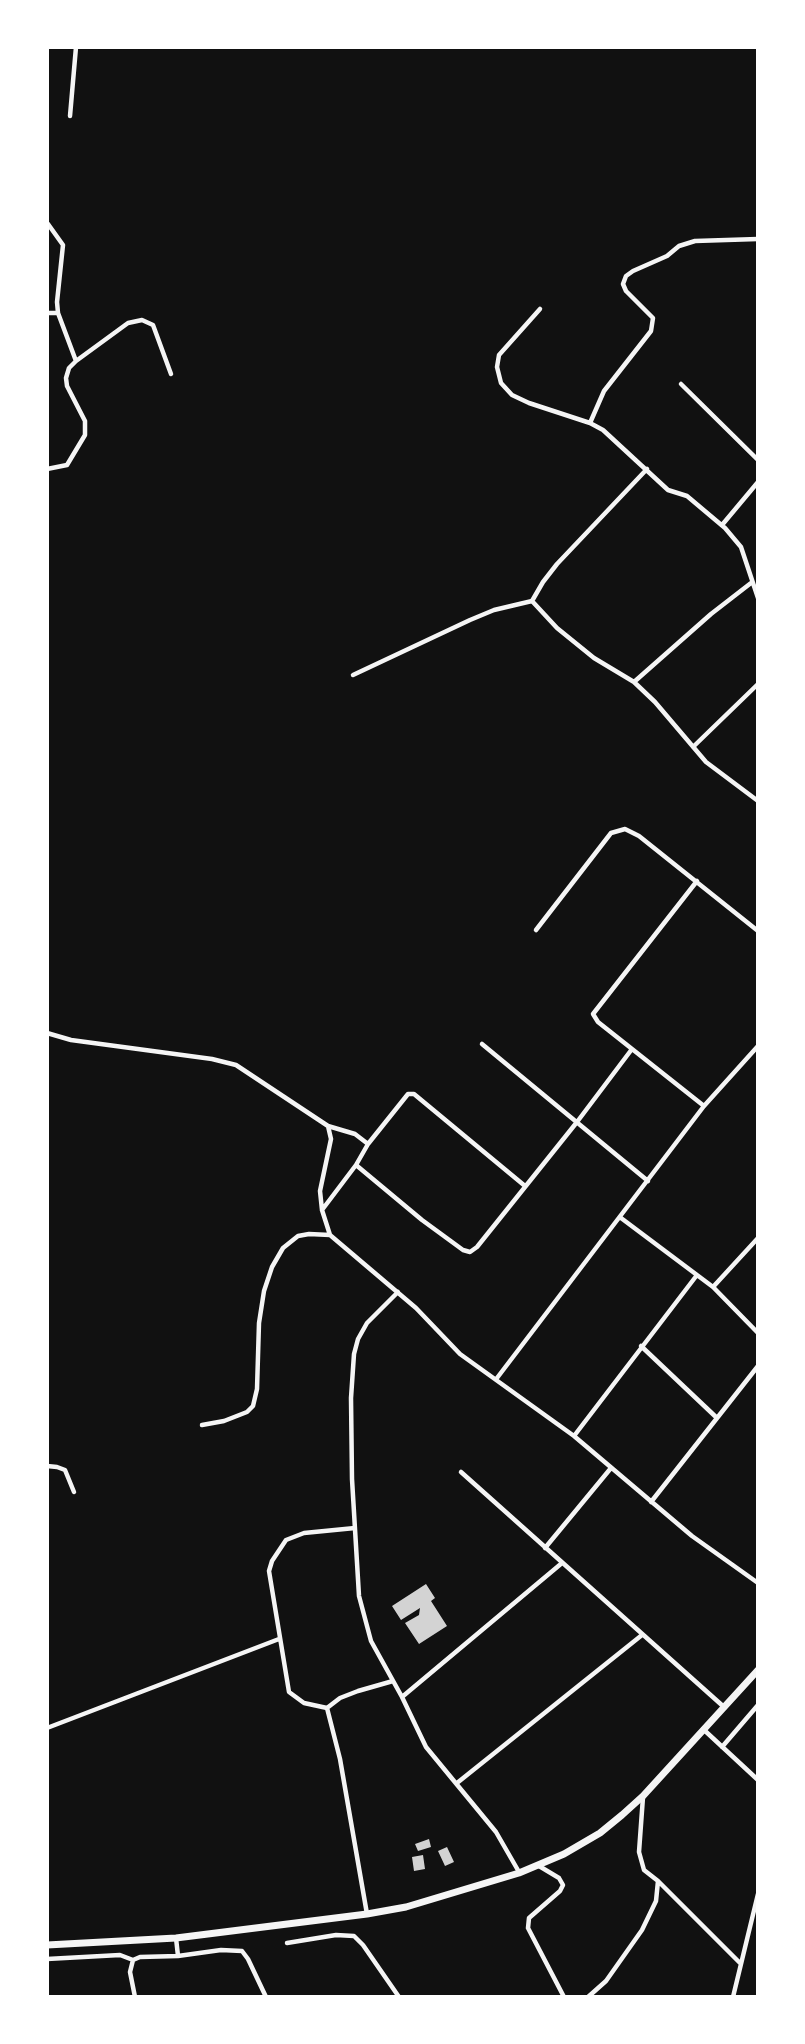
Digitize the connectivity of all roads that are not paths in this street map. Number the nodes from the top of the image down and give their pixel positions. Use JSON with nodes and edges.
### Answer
{"nodes":[{"id":1,"x":76,"y":47,"type":"edge"},
{"id":2,"x":70,"y":116,"type":"dead end"},
{"id":3,"x":48,"y":224,"type":"edge"},
{"id":4,"x":758,"y":239,"type":"edge"},
{"id":5,"x":541,"y":309,"type":"dead end"},
{"id":6,"x":47,"y":313,"type":"edge"},
{"id":7,"x":58,"y":313,"type":"junction"},
{"id":8,"x":76,"y":360,"type":"junction"},
{"id":9,"x":171,"y":374,"type":"dead end"},
{"id":10,"x":681,"y":384,"type":"dead end"},
{"id":11,"x":590,"y":423,"type":"junction"},
{"id":12,"x":758,"y":460,"type":"edge"},
{"id":13,"x":47,"y":469,"type":"edge"},
{"id":14,"x":647,"y":469,"type":"junction"},
{"id":15,"x":758,"y":482,"type":"edge"},
{"id":16,"x":722,"y":525,"type":"junction"},
{"id":17,"x":751,"y":583,"type":"junction"},
{"id":18,"x":758,"y":598,"type":"edge"},
{"id":19,"x":532,"y":601,"type":"junction"},
{"id":20,"x":353,"y":675,"type":"dead end"},
{"id":21,"x":634,"y":682,"type":"junction"},
{"id":22,"x":758,"y":684,"type":"edge"},
{"id":23,"x":693,"y":747,"type":"junction"},
{"id":24,"x":758,"y":801,"type":"edge"},
{"id":25,"x":697,"y":881,"type":"junction"},
{"id":26,"x":536,"y":930,"type":"dead end"},
{"id":27,"x":758,"y":930,"type":"edge"},
{"id":28,"x":47,"y":1033,"type":"edge"},
{"id":29,"x":482,"y":1044,"type":"dead end"},
{"id":30,"x":758,"y":1046,"type":"edge"},
{"id":31,"x":632,"y":1049,"type":"junction"},
{"id":32,"x":704,"y":1106,"type":"junction"},
{"id":33,"x":577,"y":1122,"type":"junction"},
{"id":34,"x":328,"y":1126,"type":"junction"},
{"id":35,"x":368,"y":1144,"type":"junction"},
{"id":36,"x":356,"y":1165,"type":"junction"},
{"id":37,"x":648,"y":1181,"type":"junction"},
{"id":38,"x":525,"y":1186,"type":"junction"},
{"id":39,"x":322,"y":1210,"type":"junction"},
{"id":40,"x":621,"y":1218,"type":"junction"},
{"id":41,"x":330,"y":1235,"type":"junction"},
{"id":42,"x":758,"y":1238,"type":"edge"},
{"id":43,"x":697,"y":1275,"type":"junction"},
{"id":44,"x":713,"y":1287,"type":"junction"},
{"id":45,"x":398,"y":1292,"type":"junction"},
{"id":46,"x":758,"y":1333,"type":"edge"},
{"id":47,"x":641,"y":1346,"type":"junction"},
{"id":48,"x":758,"y":1366,"type":"edge"},
{"id":49,"x":497,"y":1378,"type":"junction"},
{"id":50,"x":717,"y":1418,"type":"junction"},
{"id":51,"x":201,"y":1425,"type":"dead end"},
{"id":52,"x":574,"y":1436,"type":"junction"},
{"id":53,"x":47,"y":1466,"type":"edge"},
{"id":54,"x":611,"y":1468,"type":"junction"},
{"id":55,"x":461,"y":1472,"type":"dead end"},
{"id":56,"x":74,"y":1492,"type":"dead end"},
{"id":57,"x":652,"y":1502,"type":"junction"},
{"id":58,"x":355,"y":1528,"type":"junction"},
{"id":59,"x":545,"y":1548,"type":"junction"},
{"id":60,"x":562,"y":1563,"type":"junction"},
{"id":61,"x":758,"y":1583,"type":"edge"},
{"id":62,"x":643,"y":1635,"type":"junction"},
{"id":63,"x":279,"y":1639,"type":"junction"},
{"id":64,"x":758,"y":1670,"type":"edge"},
{"id":65,"x":393,"y":1681,"type":"junction"},
{"id":66,"x":402,"y":1697,"type":"junction"},
{"id":67,"x":758,"y":1705,"type":"edge"},
{"id":68,"x":724,"y":1707,"type":"junction"},
{"id":69,"x":327,"y":1708,"type":"junction"},
{"id":70,"x":47,"y":1728,"type":"edge"},
{"id":71,"x":704,"y":1729,"type":"junction"},
{"id":72,"x":722,"y":1747,"type":"junction"},
{"id":73,"x":758,"y":1780,"type":"edge"},
{"id":74,"x":457,"y":1783,"type":"junction"},
{"id":75,"x":643,"y":1796,"type":"junction"},
{"id":76,"x":538,"y":1865,"type":"junction"},
{"id":77,"x":519,"y":1873,"type":"junction"},
{"id":78,"x":658,"y":1881,"type":"junction"},
{"id":79,"x":758,"y":1894,"type":"edge"},
{"id":80,"x":367,"y":1914,"type":"junction"},
{"id":81,"x":176,"y":1938,"type":"junction"},
{"id":82,"x":287,"y":1943,"type":"dead end"},
{"id":83,"x":47,"y":1945,"type":"edge"},
{"id":84,"x":178,"y":1956,"type":"junction"},
{"id":85,"x":47,"y":1959,"type":"edge"},
{"id":86,"x":133,"y":1960,"type":"junction"},
{"id":87,"x":740,"y":1963,"type":"junction"},
{"id":88,"x":135,"y":1997,"type":"edge"},
{"id":89,"x":266,"y":1997,"type":"edge"},
{"id":90,"x":399,"y":1997,"type":"edge"},
{"id":91,"x":564,"y":1997,"type":"edge"},
{"id":92,"x":588,"y":1997,"type":"edge"},
{"id":93,"x":733,"y":1997,"type":"edge"}],
"edges":[{"from":1,"to":2,"type":"street"},
{"from":3,"to":7,"type":"street"},
{"from":4,"to":11,"type":"street"},
{"from":5,"to":11,"type":"street"},
{"from":6,"to":7,"type":"street"},
{"from":7,"to":8,"type":"street"},
{"from":8,"to":9,"type":"street"},
{"from":8,"to":13,"type":"street"},
{"from":10,"to":12,"type":"street"},
{"from":11,"to":14,"type":"street"},
{"from":14,"to":16,"type":"street"},
{"from":14,"to":19,"type":"street"},
{"from":15,"to":16,"type":"street"},
{"from":16,"to":17,"type":"street"},
{"from":17,"to":18,"type":"street"},
{"from":17,"to":21,"type":"street"},
{"from":19,"to":20,"type":"street"},
{"from":19,"to":21,"type":"street"},
{"from":21,"to":23,"type":"street"},
{"from":22,"to":23,"type":"street"},
{"from":23,"to":24,"type":"street"},
{"from":25,"to":26,"type":"street"},
{"from":25,"to":27,"type":"street"},
{"from":25,"to":31,"type":"street"},
{"from":28,"to":34,"type":"street"},
{"from":29,"to":33,"type":"street"},
{"from":30,"to":32,"type":"street"},
{"from":31,"to":32,"type":"street"},
{"from":31,"to":33,"type":"street"},
{"from":32,"to":37,"type":"street"},
{"from":33,"to":37,"type":"street"},
{"from":33,"to":38,"type":"street"},
{"from":34,"to":35,"type":"street"},
{"from":34,"to":39,"type":"street"},
{"from":35,"to":36,"type":"street"},
{"from":35,"to":38,"type":"street"},
{"from":36,"to":38,"type":"street"},
{"from":36,"to":39,"type":"street"},
{"from":37,"to":40,"type":"street"},
{"from":39,"to":41,"type":"street"},
{"from":40,"to":43,"type":"street"},
{"from":40,"to":49,"type":"street"},
{"from":41,"to":45,"type":"street"},
{"from":41,"to":51,"type":"street"},
{"from":42,"to":44,"type":"street"},
{"from":43,"to":44,"type":"street"},
{"from":43,"to":47,"type":"street"},
{"from":44,"to":46,"type":"street"},
{"from":45,"to":49,"type":"street"},
{"from":45,"to":58,"type":"street"},
{"from":47,"to":50,"type":"street"},
{"from":47,"to":52,"type":"street"},
{"from":48,"to":50,"type":"street"},
{"from":49,"to":52,"type":"street"},
{"from":50,"to":57,"type":"street"},
{"from":52,"to":54,"type":"street"},
{"from":53,"to":56,"type":"street"},
{"from":54,"to":57,"type":"street"},
{"from":54,"to":59,"type":"street"},
{"from":55,"to":59,"type":"street"},
{"from":57,"to":61,"type":"street"},
{"from":58,"to":63,"type":"street"},
{"from":58,"to":65,"type":"street"},
{"from":59,"to":60,"type":"street"},
{"from":60,"to":62,"type":"street"},
{"from":60,"to":66,"type":"street"},
{"from":62,"to":68,"type":"street"},
{"from":62,"to":74,"type":"street"},
{"from":63,"to":69,"type":"street"},
{"from":63,"to":70,"type":"street"},
{"from":64,"to":68,"type":"main road"},
{"from":65,"to":66,"type":"street"},
{"from":65,"to":69,"type":"street"},
{"from":66,"to":74,"type":"street"},
{"from":67,"to":72,"type":"street"},
{"from":68,"to":71,"type":"main road"},
{"from":69,"to":80,"type":"street"},
{"from":71,"to":72,"type":"street"},
{"from":71,"to":75,"type":"main road"},
{"from":72,"to":73,"type":"street"},
{"from":74,"to":77,"type":"street"},
{"from":75,"to":76,"type":"main road"},
{"from":75,"to":78,"type":"street"},
{"from":76,"to":77,"type":"main road"},
{"from":76,"to":91,"type":"street"},
{"from":77,"to":80,"type":"main road"},
{"from":78,"to":87,"type":"street"},
{"from":78,"to":92,"type":"street"},
{"from":79,"to":87,"type":"street"},
{"from":80,"to":81,"type":"main road"},
{"from":81,"to":83,"type":"main road"},
{"from":81,"to":84,"type":"street"},
{"from":82,"to":90,"type":"street"},
{"from":84,"to":86,"type":"street"},
{"from":84,"to":89,"type":"street"},
{"from":85,"to":86,"type":"street"},
{"from":86,"to":88,"type":"street"},
{"from":87,"to":93,"type":"street"}]}
